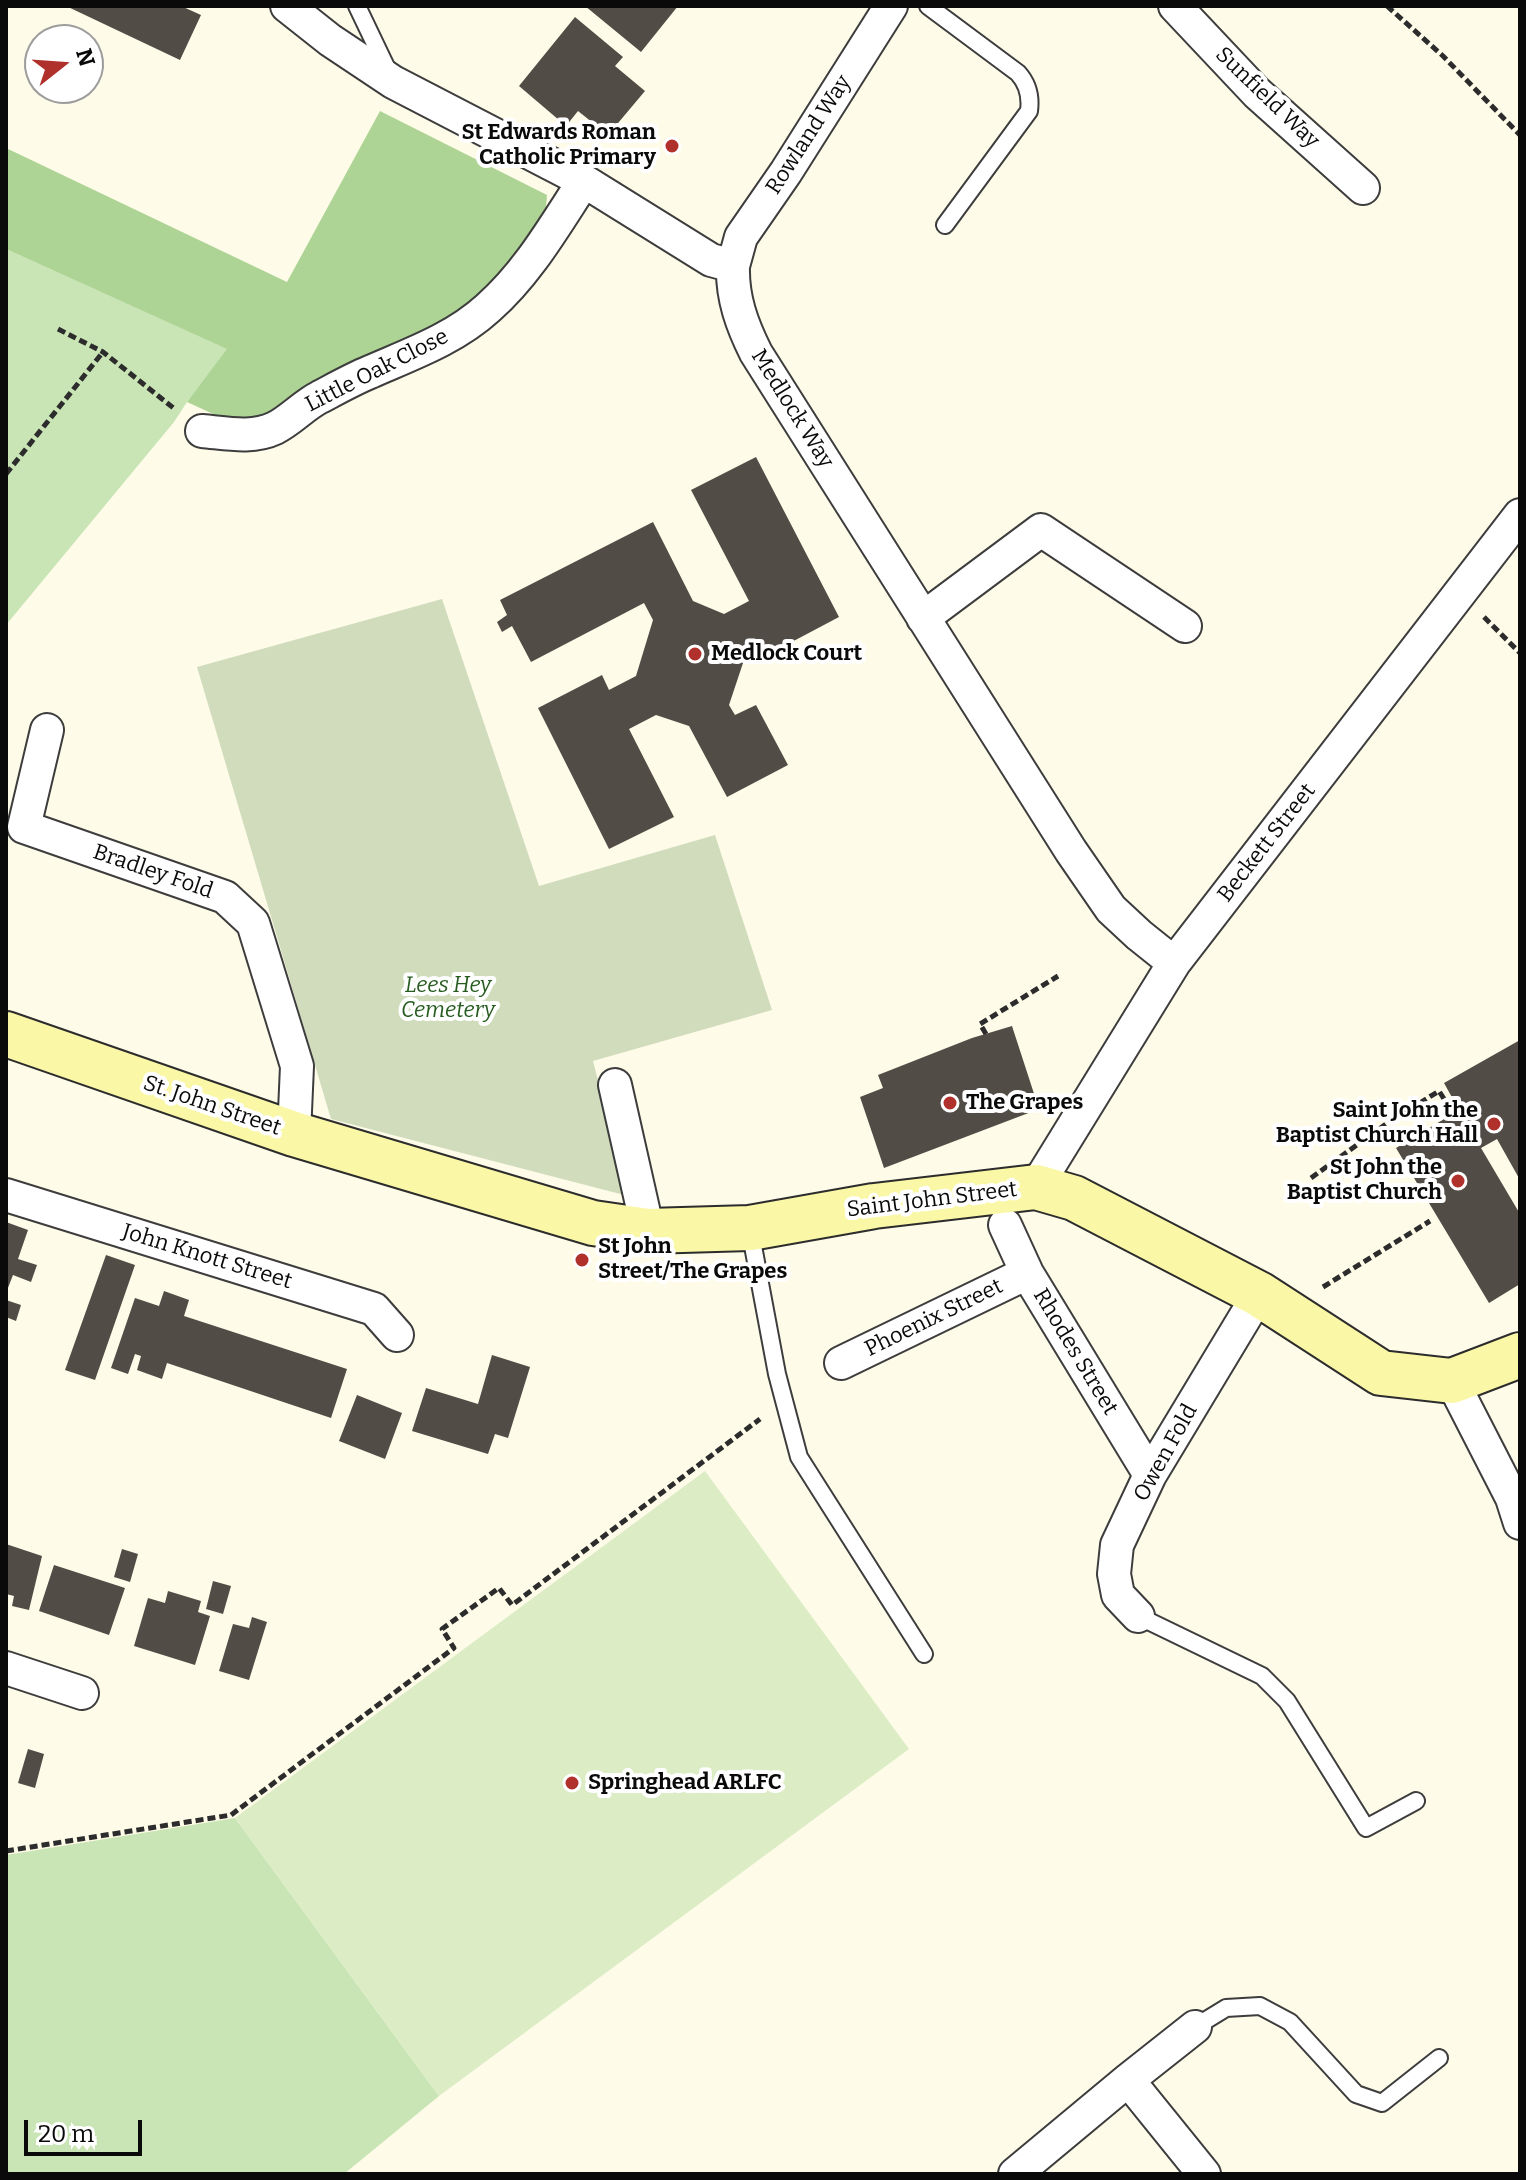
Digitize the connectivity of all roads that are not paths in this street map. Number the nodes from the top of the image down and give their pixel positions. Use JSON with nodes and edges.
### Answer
{"nodes":[{"id":1,"x":287,"y":6,"type":"edge"},
{"id":2,"x":357,"y":6,"type":"edge"},
{"id":3,"x":891,"y":6,"type":"edge"},
{"id":4,"x":928,"y":6,"type":"edge"},
{"id":5,"x":1175,"y":6,"type":"edge"},
{"id":6,"x":393,"y":82,"type":"junction"},
{"id":7,"x":584,"y":181,"type":"junction"},
{"id":8,"x":1363,"y":188,"type":"dead end"},
{"id":9,"x":945,"y":225,"type":"dead end"},
{"id":10,"x":733,"y":266,"type":"junction"},
{"id":11,"x":202,"y":431,"type":"road end"},
{"id":12,"x":1520,"y":515,"type":"edge"},
{"id":13,"x":923,"y":618,"type":"junction"},
{"id":14,"x":1185,"y":626,"type":"dead end"},
{"id":15,"x":47,"y":730,"type":"dead end"},
{"id":16,"x":1174,"y":963,"type":"junction"},
{"id":17,"x":6,"y":1035,"type":"edge"},
{"id":18,"x":615,"y":1085,"type":"dead end"},
{"id":19,"x":294,"y":1134,"type":"junction"},
{"id":20,"x":421,"y":1172,"type":"joint"},
{"id":21,"x":1036,"y":1187,"type":"junction"},
{"id":22,"x":6,"y":1195,"type":"edge"},
{"id":23,"x":1005,"y":1225,"type":"dead end"},
{"id":24,"x":750,"y":1228,"type":"junction"},
{"id":25,"x":648,"y":1231,"type":"junction"},
{"id":26,"x":1027,"y":1273,"type":"junction"},
{"id":27,"x":1259,"y":1294,"type":"junction"},
{"id":28,"x":397,"y":1335,"type":"dead end"},
{"id":29,"x":1520,"y":1355,"type":"edge"},
{"id":30,"x":841,"y":1363,"type":"dead end"},
{"id":31,"x":1452,"y":1381,"type":"junction"},
{"id":32,"x":1150,"y":1475,"type":"junction"},
{"id":33,"x":1520,"y":1523,"type":"edge"},
{"id":34,"x":1138,"y":1616,"type":"joint"},
{"id":35,"x":924,"y":1654,"type":"dead end"},
{"id":36,"x":6,"y":1668,"type":"edge"},
{"id":37,"x":82,"y":1693,"type":"dead end"},
{"id":38,"x":1416,"y":1801,"type":"dead end"},
{"id":39,"x":1195,"y":2027,"type":"joint"},
{"id":40,"x":1439,"y":2058,"type":"dead end"},
{"id":41,"x":1128,"y":2080,"type":"junction"},
{"id":42,"x":1015,"y":2174,"type":"edge"},
{"id":43,"x":1204,"y":2174,"type":"edge"}],
"edges":[{"from":1,"to":6,"type":"street"},
{"from":2,"to":6,"type":"lane"},
{"from":3,"to":10,"type":"street","name":"Rowland Way"},
{"from":4,"to":9,"type":"lane"},
{"from":5,"to":8,"type":"street","name":"Sunfield Way"},
{"from":6,"to":7,"type":"street"},
{"from":7,"to":10,"type":"street"},
{"from":7,"to":11,"type":"street","name":"Little Oak Close"},
{"from":10,"to":13,"type":"street","name":"Medlock Way"},
{"from":12,"to":16,"type":"street","name":"Beckett Street"},
{"from":13,"to":14,"type":"street"},
{"from":13,"to":16,"type":"street","name":"Medlock Way"},
{"from":15,"to":19,"type":"street","name":"Bradley Fold"},
{"from":16,"to":21,"type":"street","name":"Beckett Street"},
{"from":17,"to":19,"type":"street","name":"St. John Street"},
{"from":18,"to":25,"type":"street"},
{"from":19,"to":20,"type":"street","name":"St. John Street"},
{"from":20,"to":25,"type":"street","name":"Saint John Street"},
{"from":21,"to":24,"type":"street","name":"Saint John Street"},
{"from":21,"to":27,"type":"street","name":"Saint John Street"},
{"from":22,"to":28,"type":"street","name":"John Knott Street"},
{"from":23,"to":26,"type":"street","name":"Rhodes Street"},
{"from":24,"to":25,"type":"street","name":"Saint John Street"},
{"from":24,"to":35,"type":"lane"},
{"from":26,"to":30,"type":"street","name":"Phoenix Street"},
{"from":26,"to":32,"type":"street","name":"Rhodes Street"},
{"from":27,"to":31,"type":"street","name":"Saint John Street"},
{"from":27,"to":32,"type":"street","name":"Owen Fold"},
{"from":29,"to":31,"type":"street"},
{"from":31,"to":33,"type":"street"},
{"from":32,"to":34,"type":"street","name":"Owen Fold"},
{"from":34,"to":38,"type":"lane"},
{"from":36,"to":37,"type":"street"},
{"from":39,"to":40,"type":"lane"},
{"from":39,"to":41,"type":"street"},
{"from":41,"to":42,"type":"street"},
{"from":41,"to":43,"type":"street"}]}
